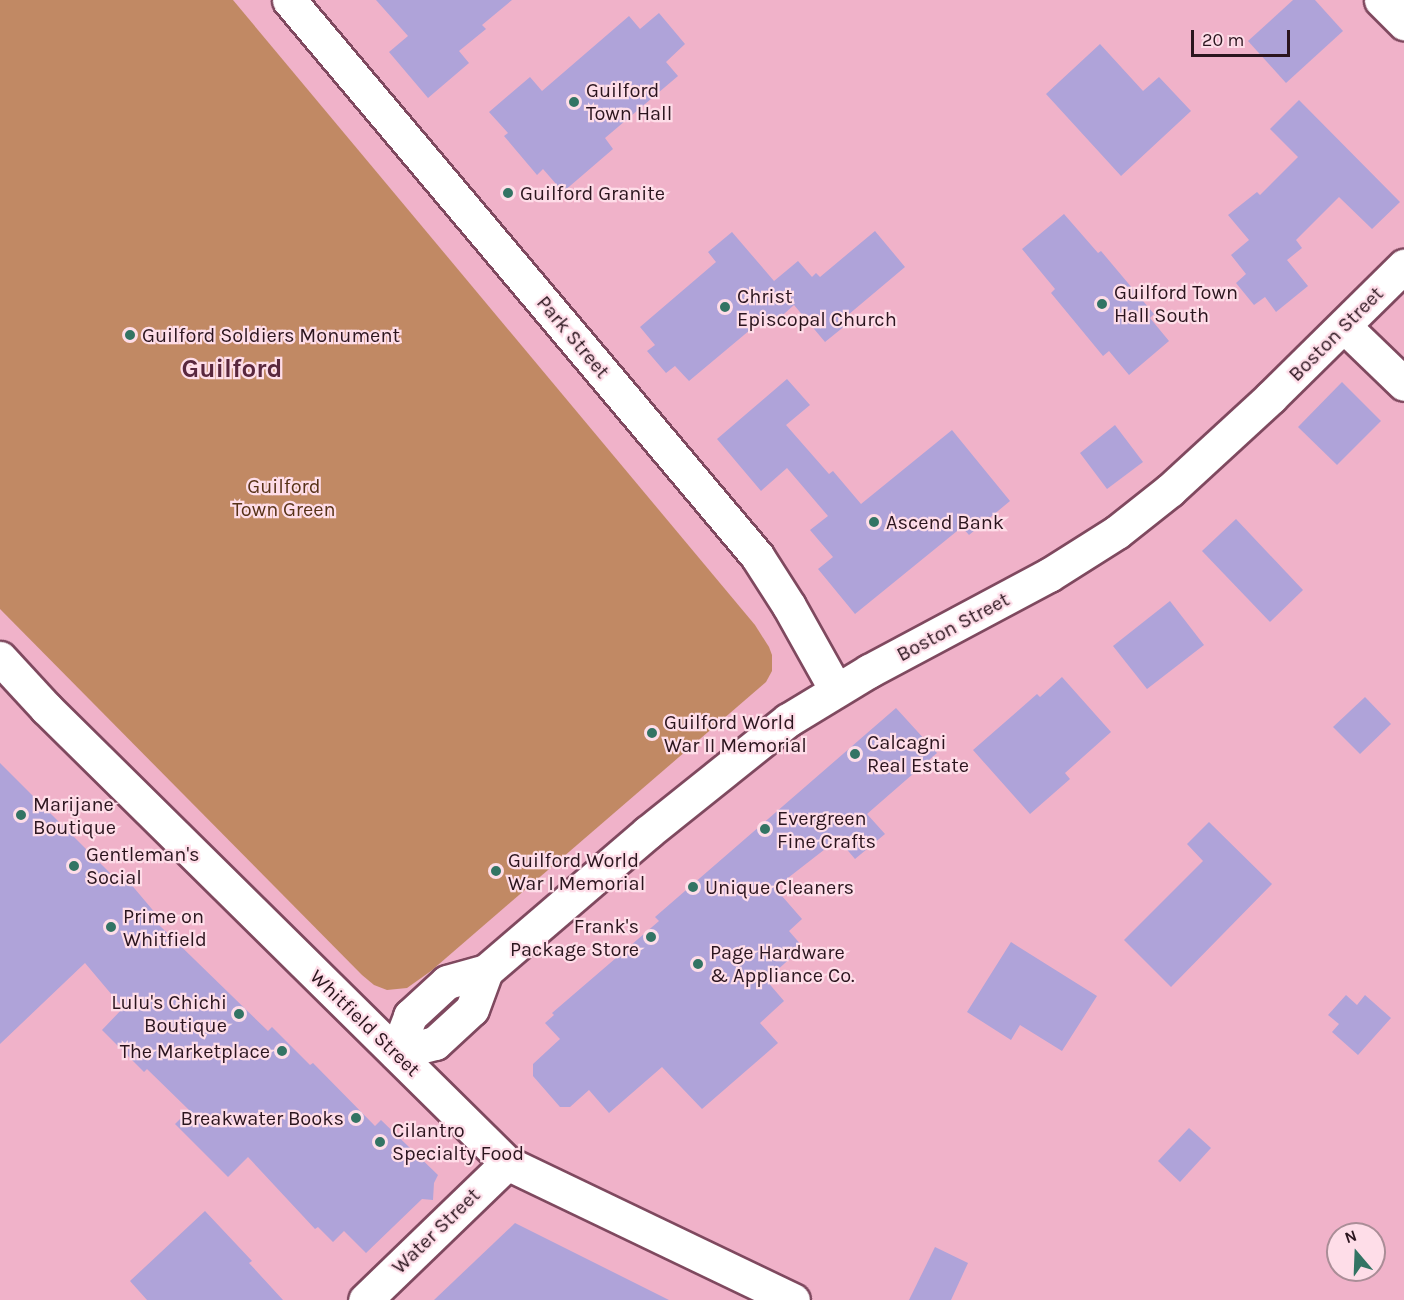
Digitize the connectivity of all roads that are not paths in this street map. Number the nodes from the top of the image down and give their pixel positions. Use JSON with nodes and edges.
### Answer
{"nodes":[{"id":1,"x":289,"y":0,"type":"edge"},
{"id":2,"x":1381,"y":0,"type":"edge"},
{"id":3,"x":1404,"y":24,"type":"edge"},
{"id":4,"x":1404,"y":267,"type":"edge"},
{"id":5,"x":1344,"y":326,"type":"junction"},
{"id":6,"x":1404,"y":384,"type":"edge"},
{"id":7,"x":0,"y":658,"type":"edge"},
{"id":8,"x":836,"y":690,"type":"junction"},
{"id":9,"x":396,"y":1053,"type":"junction"},
{"id":10,"x":507,"y":1163,"type":"junction"},
{"id":11,"x":365,"y":1300,"type":"edge"},
{"id":12,"x":793,"y":1300,"type":"edge"}],
"edges":[{"from":1,"to":8,"type":"main road","name":"Park Street"},
{"from":2,"to":3,"type":"main road"},
{"from":4,"to":5,"type":"main road","name":"Boston Street"},
{"from":5,"to":6,"type":"main road"},
{"from":5,"to":8,"type":"main road","name":"Boston Street"},
{"from":7,"to":9,"type":"main road","name":"Whitfield Street"},
{"from":8,"to":9,"type":"main road","name":"Boston Street"},
{"from":9,"to":10,"type":"main road","name":"Whitfield Street"},
{"from":10,"to":11,"type":"main road","name":"Water Street"},
{"from":10,"to":12,"type":"main road","name":"Whitfield Street"}]}
